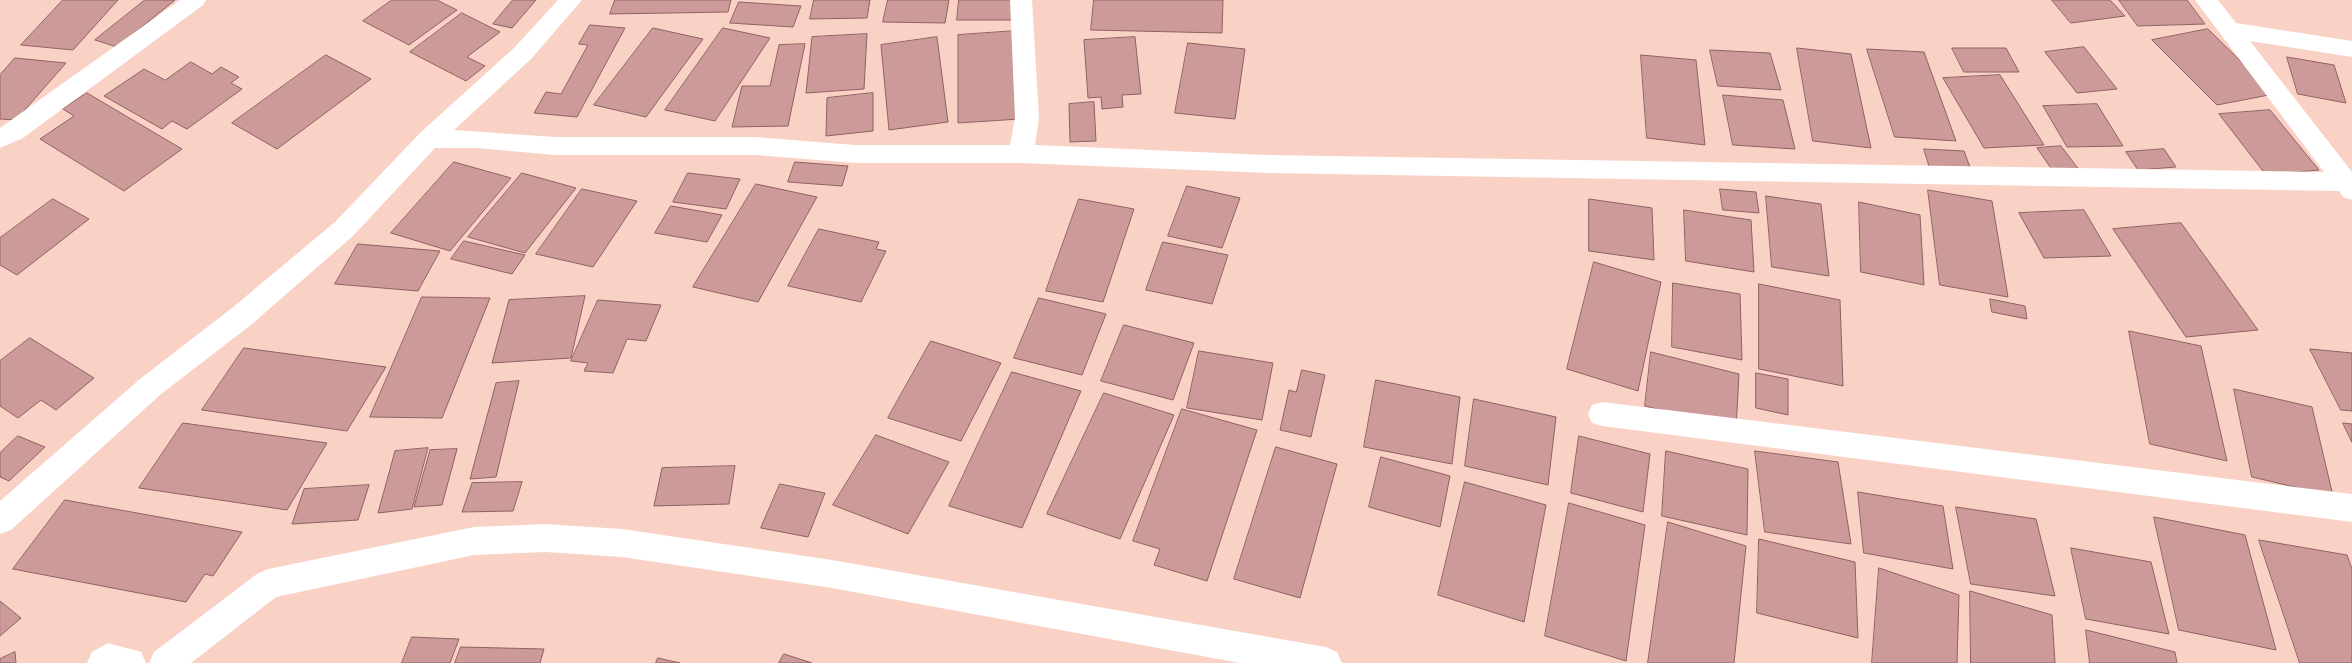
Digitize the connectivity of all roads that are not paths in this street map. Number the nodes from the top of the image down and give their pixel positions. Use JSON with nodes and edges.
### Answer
{"nodes":[{"id":1,"x":195,"y":0,"type":"edge"},
{"id":2,"x":571,"y":0,"type":"edge"},
{"id":3,"x":1022,"y":0,"type":"edge"},
{"id":4,"x":2206,"y":0,"type":"edge"},
{"id":5,"x":2230,"y":30,"type":"junction"},
{"id":6,"x":2352,"y":49,"type":"edge"},
{"id":7,"x":0,"y":139,"type":"edge"},
{"id":8,"x":430,"y":139,"type":"junction"},
{"id":9,"x":1021,"y":154,"type":"junction"},
{"id":10,"x":2349,"y":186,"type":"edge"},
{"id":11,"x":1602,"y":414,"type":"dead end"},
{"id":12,"x":2352,"y":508,"type":"edge"},
{"id":13,"x":0,"y":520,"type":"edge"},
{"id":14,"x":103,"y":663,"type":"edge"},
{"id":15,"x":130,"y":663,"type":"edge"},
{"id":16,"x":165,"y":663,"type":"edge"},
{"id":17,"x":1326,"y":663,"type":"edge"}],
"edges":[{"from":1,"to":7,"type":"street"},
{"from":2,"to":8,"type":"street"},
{"from":3,"to":9,"type":"street"},
{"from":4,"to":5,"type":"street"},
{"from":5,"to":6,"type":"street"},
{"from":5,"to":10,"type":"street"},
{"from":8,"to":9,"type":"street"},
{"from":8,"to":13,"type":"street"},
{"from":9,"to":10,"type":"street"},
{"from":11,"to":12,"type":"street"},
{"from":14,"to":15,"type":"street"},
{"from":16,"to":17,"type":"street"}]}
